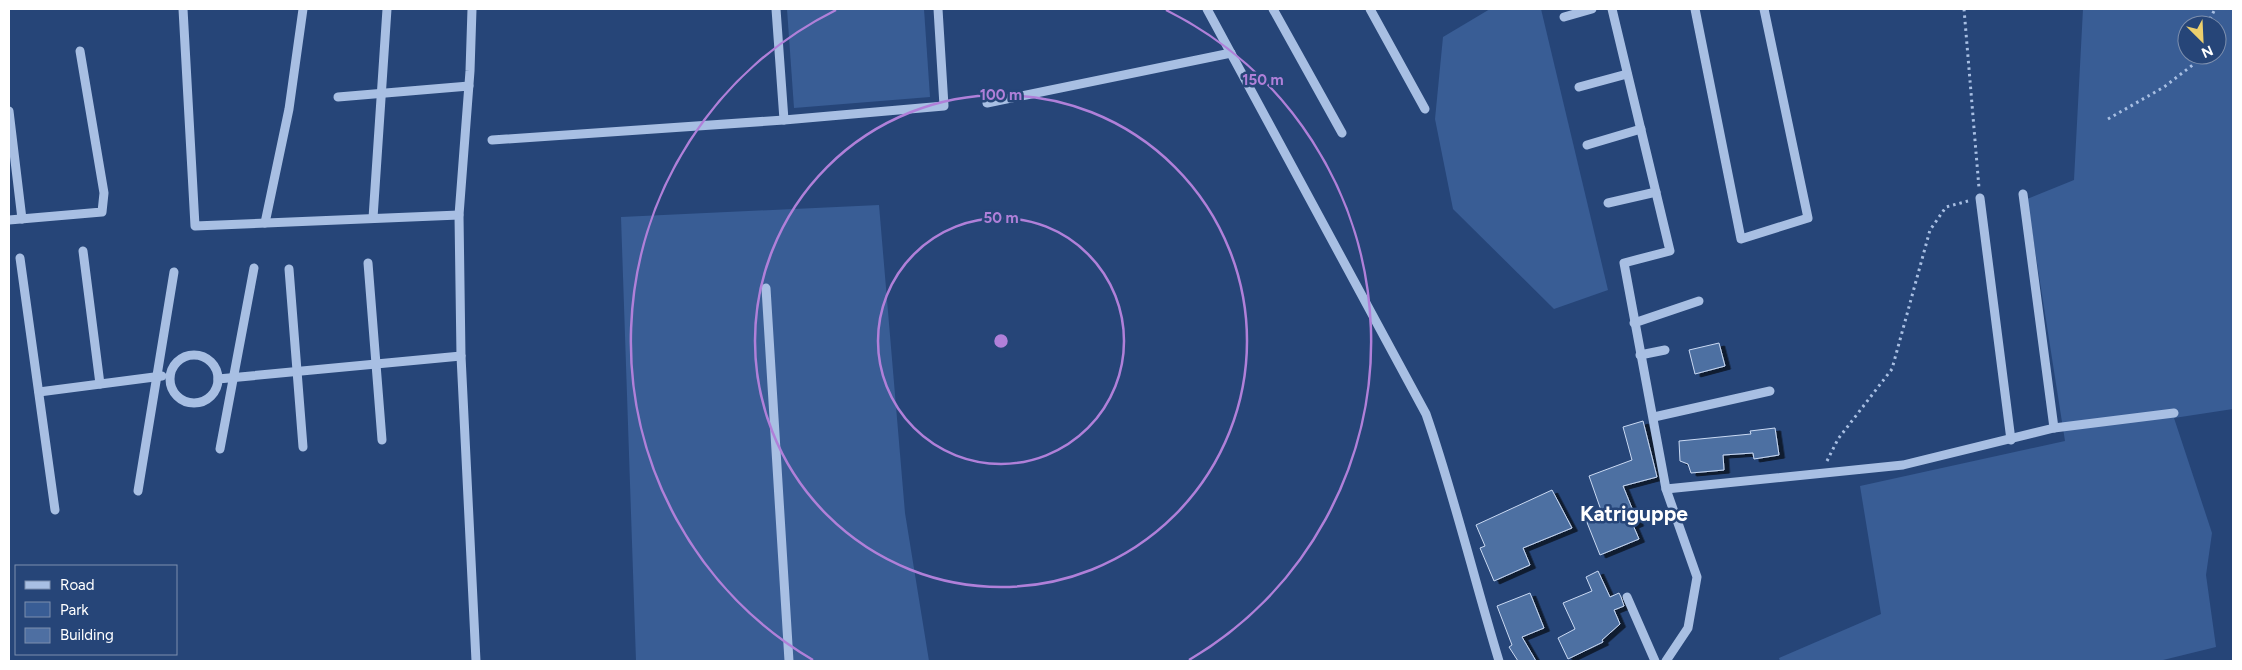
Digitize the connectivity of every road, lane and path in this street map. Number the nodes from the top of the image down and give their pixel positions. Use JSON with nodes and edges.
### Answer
{"nodes":[{"id":1,"x":183,"y":9,"type":"edge"},
{"id":2,"x":303,"y":9,"type":"edge"},
{"id":3,"x":388,"y":9,"type":"edge"},
{"id":4,"x":472,"y":9,"type":"edge"},
{"id":5,"x":776,"y":9,"type":"edge"},
{"id":6,"x":938,"y":9,"type":"edge"},
{"id":7,"x":1207,"y":9,"type":"edge"},
{"id":8,"x":1273,"y":9,"type":"edge"},
{"id":9,"x":1370,"y":9,"type":"edge"},
{"id":10,"x":1592,"y":9,"type":"edge"},
{"id":11,"x":1612,"y":9,"type":"edge"},
{"id":12,"x":1695,"y":9,"type":"edge"},
{"id":13,"x":1764,"y":9,"type":"edge"},
{"id":14,"x":1964,"y":9,"type":"edge"},
{"id":15,"x":1564,"y":17,"type":"dead end"},
{"id":16,"x":80,"y":51,"type":"dead end"},
{"id":17,"x":1232,"y":53,"type":"junction"},
{"id":18,"x":2193,"y":65,"type":"edge"},
{"id":19,"x":1627,"y":74,"type":"junction"},
{"id":20,"x":469,"y":86,"type":"junction"},
{"id":21,"x":1579,"y":87,"type":"dead end"},
{"id":22,"x":380,"y":93,"type":"junction"},
{"id":23,"x":338,"y":96,"type":"dead end"},
{"id":24,"x":987,"y":103,"type":"dead end"},
{"id":25,"x":1425,"y":109,"type":"dead end"},
{"id":26,"x":9,"y":111,"type":"edge"},
{"id":27,"x":2108,"y":119,"type":"dead end"},
{"id":28,"x":784,"y":120,"type":"junction"},
{"id":29,"x":1640,"y":129,"type":"junction"},
{"id":30,"x":1342,"y":133,"type":"dead end"},
{"id":31,"x":492,"y":140,"type":"dead end"},
{"id":32,"x":1588,"y":145,"type":"dead end"},
{"id":33,"x":1656,"y":192,"type":"junction"},
{"id":34,"x":2023,"y":194,"type":"dead end"},
{"id":35,"x":1980,"y":198,"type":"junction"},
{"id":36,"x":1608,"y":203,"type":"dead end"},
{"id":37,"x":458,"y":214,"type":"junction"},
{"id":38,"x":373,"y":218,"type":"junction"},
{"id":39,"x":9,"y":220,"type":"edge"},
{"id":40,"x":22,"y":220,"type":"junction"},
{"id":41,"x":265,"y":223,"type":"junction"},
{"id":42,"x":84,"y":251,"type":"dead end"},
{"id":43,"x":20,"y":258,"type":"dead end"},
{"id":44,"x":368,"y":263,"type":"dead end"},
{"id":45,"x":254,"y":268,"type":"dead end"},
{"id":46,"x":289,"y":270,"type":"dead end"},
{"id":47,"x":174,"y":272,"type":"dead end"},
{"id":48,"x":766,"y":288,"type":"dead end"},
{"id":49,"x":1699,"y":301,"type":"dead end"},
{"id":50,"x":1634,"y":322,"type":"junction"},
{"id":51,"x":1665,"y":350,"type":"dead end"},
{"id":52,"x":1640,"y":355,"type":"junction"},
{"id":53,"x":461,"y":356,"type":"junction"},
{"id":54,"x":376,"y":364,"type":"junction"},
{"id":55,"x":297,"y":371,"type":"junction"},
{"id":56,"x":170,"y":375,"type":"junction"},
{"id":57,"x":157,"y":376,"type":"junction"},
{"id":58,"x":233,"y":377,"type":"junction"},
{"id":59,"x":218,"y":379,"type":"junction"},
{"id":60,"x":100,"y":384,"type":"junction"},
{"id":61,"x":1770,"y":390,"type":"dead end"},
{"id":62,"x":39,"y":392,"type":"junction"},
{"id":63,"x":2174,"y":413,"type":"dead end"},
{"id":64,"x":1654,"y":417,"type":"junction"},
{"id":65,"x":2054,"y":428,"type":"junction"},
{"id":66,"x":382,"y":440,"type":"dead end"},
{"id":67,"x":2011,"y":440,"type":"junction"},
{"id":68,"x":303,"y":447,"type":"dead end"},
{"id":69,"x":220,"y":449,"type":"dead end"},
{"id":70,"x":1820,"y":473,"type":"junction"},
{"id":71,"x":1666,"y":489,"type":"junction"},
{"id":72,"x":138,"y":491,"type":"dead end"},
{"id":73,"x":55,"y":510,"type":"dead end"},
{"id":74,"x":1626,"y":597,"type":"dead end"},
{"id":75,"x":476,"y":661,"type":"edge"},
{"id":76,"x":789,"y":661,"type":"edge"},
{"id":77,"x":1499,"y":661,"type":"edge"},
{"id":78,"x":1655,"y":661,"type":"edge"},
{"id":79,"x":1666,"y":661,"type":"edge"}],
"edges":[{"from":1,"to":41,"type":"street"},
{"from":2,"to":41,"type":"street"},
{"from":3,"to":22,"type":"street"},
{"from":4,"to":20,"type":"street"},
{"from":5,"to":28,"type":"street"},
{"from":6,"to":28,"type":"street"},
{"from":7,"to":17,"type":"street"},
{"from":8,"to":30,"type":"street"},
{"from":9,"to":25,"type":"street"},
{"from":10,"to":15,"type":"street"},
{"from":11,"to":19,"type":"street"},
{"from":12,"to":13,"type":"street"},
{"from":14,"to":35,"type":"path"},
{"from":16,"to":40,"type":"street"},
{"from":17,"to":24,"type":"street"},
{"from":17,"to":77,"type":"street"},
{"from":18,"to":27,"type":"path"},
{"from":19,"to":21,"type":"street"},
{"from":19,"to":29,"type":"street"},
{"from":20,"to":22,"type":"street"},
{"from":20,"to":37,"type":"street"},
{"from":22,"to":23,"type":"street"},
{"from":22,"to":38,"type":"street"},
{"from":26,"to":40,"type":"street"},
{"from":28,"to":31,"type":"street"},
{"from":29,"to":32,"type":"street"},
{"from":29,"to":33,"type":"street"},
{"from":33,"to":36,"type":"street"},
{"from":33,"to":50,"type":"street"},
{"from":34,"to":65,"type":"street"},
{"from":35,"to":67,"type":"street"},
{"from":35,"to":70,"type":"path"},
{"from":37,"to":38,"type":"street"},
{"from":37,"to":53,"type":"street"},
{"from":38,"to":41,"type":"street"},
{"from":39,"to":40,"type":"street"},
{"from":42,"to":60,"type":"street"},
{"from":43,"to":62,"type":"street"},
{"from":44,"to":54,"type":"street"},
{"from":45,"to":58,"type":"street"},
{"from":46,"to":55,"type":"street"},
{"from":47,"to":57,"type":"street"},
{"from":48,"to":76,"type":"street"},
{"from":49,"to":50,"type":"street"},
{"from":50,"to":52,"type":"street"},
{"from":51,"to":52,"type":"street"},
{"from":52,"to":64,"type":"street"},
{"from":53,"to":54,"type":"street"},
{"from":53,"to":75,"type":"street"},
{"from":54,"to":55,"type":"street"},
{"from":54,"to":66,"type":"street"},
{"from":55,"to":58,"type":"street"},
{"from":55,"to":68,"type":"street"},
{"from":56,"to":57,"type":"street"},
{"from":56,"to":59,"type":"street"},
{"from":56,"to":59,"type":"street"},
{"from":57,"to":60,"type":"street"},
{"from":57,"to":72,"type":"street"},
{"from":58,"to":59,"type":"street"},
{"from":58,"to":69,"type":"street"},
{"from":60,"to":62,"type":"street"},
{"from":61,"to":64,"type":"street"},
{"from":62,"to":73,"type":"street"},
{"from":63,"to":65,"type":"street"},
{"from":64,"to":71,"type":"street"},
{"from":65,"to":67,"type":"street"},
{"from":67,"to":70,"type":"street"},
{"from":70,"to":71,"type":"street"},
{"from":71,"to":79,"type":"street"},
{"from":74,"to":78,"type":"street"}]}
